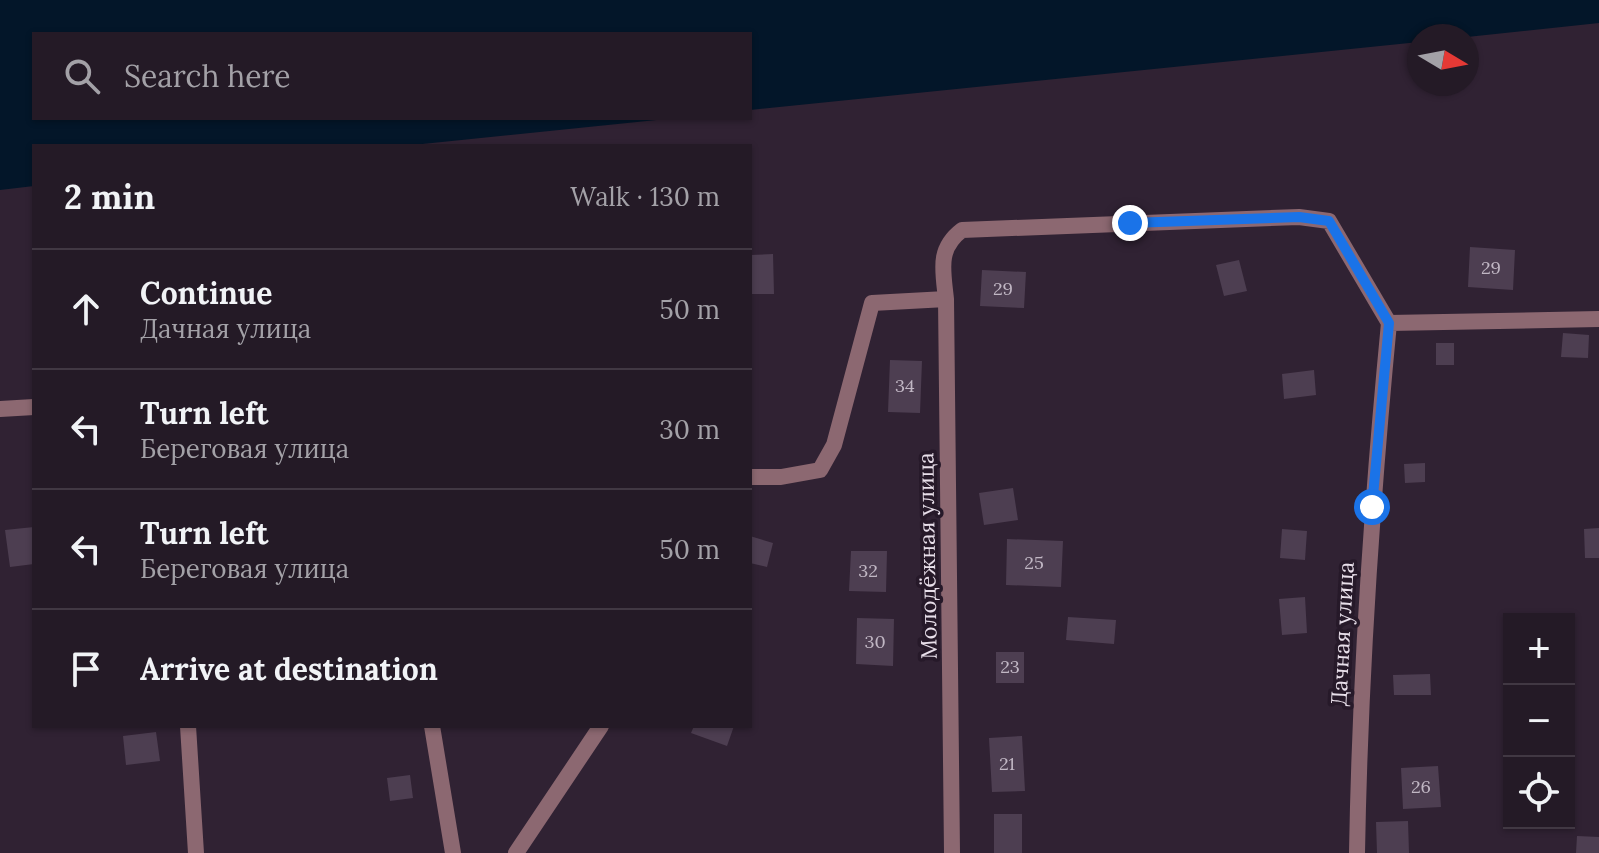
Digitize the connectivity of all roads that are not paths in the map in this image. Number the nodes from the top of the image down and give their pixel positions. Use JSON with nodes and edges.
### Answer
{"nodes":[{"id":1,"x":946,"y":299,"type":"junction"},
{"id":2,"x":1599,"y":319,"type":"edge"},
{"id":3,"x":1389,"y":323,"type":"junction"},
{"id":4,"x":32,"y":407,"type":"edge"},
{"id":5,"x":0,"y":409,"type":"edge"},
{"id":6,"x":752,"y":477,"type":"edge"},
{"id":7,"x":188,"y":728,"type":"edge"},
{"id":8,"x":432,"y":728,"type":"edge"},
{"id":9,"x":600,"y":728,"type":"edge"},
{"id":10,"x":196,"y":853,"type":"edge"},
{"id":11,"x":453,"y":853,"type":"edge"},
{"id":12,"x":516,"y":853,"type":"edge"},
{"id":13,"x":952,"y":853,"type":"edge"},
{"id":14,"x":1357,"y":853,"type":"edge"}],
"edges":[{"from":1,"to":3,"type":"street","name":"Молодёжная улица"},
{"from":1,"to":6,"type":"street"},
{"from":1,"to":13,"type":"street","name":"Молодёжная улица"},
{"from":2,"to":3,"type":"street"},
{"from":3,"to":14,"type":"street","name":"Дачная улица"},
{"from":4,"to":5,"type":"street"},
{"from":7,"to":10,"type":"street"},
{"from":8,"to":11,"type":"street"},
{"from":9,"to":12,"type":"street"}]}
